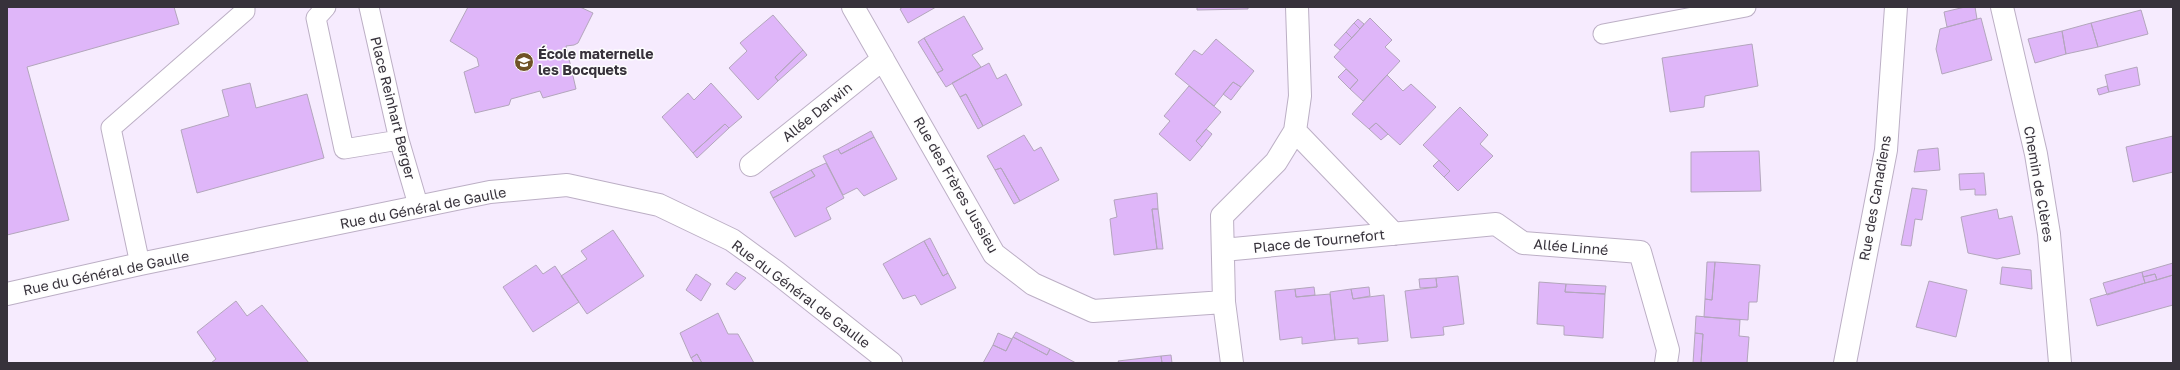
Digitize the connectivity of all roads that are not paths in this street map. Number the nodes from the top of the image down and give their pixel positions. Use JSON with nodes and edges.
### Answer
{"nodes":[{"id":1,"x":245,"y":7,"type":"edge"},
{"id":2,"x":326,"y":7,"type":"edge"},
{"id":3,"x":368,"y":7,"type":"edge"},
{"id":4,"x":853,"y":7,"type":"edge"},
{"id":5,"x":1297,"y":7,"type":"edge"},
{"id":6,"x":1746,"y":7,"type":"edge"},
{"id":7,"x":1896,"y":7,"type":"edge"},
{"id":8,"x":2002,"y":7,"type":"edge"},
{"id":9,"x":1603,"y":34,"type":"dead end"},
{"id":10,"x":883,"y":59,"type":"junction"},
{"id":11,"x":1294,"y":131,"type":"junction"},
{"id":12,"x":399,"y":140,"type":"junction"},
{"id":13,"x":751,"y":165,"type":"dead end"},
{"id":14,"x":419,"y":208,"type":"junction"},
{"id":15,"x":1394,"y":234,"type":"junction"},
{"id":16,"x":1223,"y":250,"type":"junction"},
{"id":17,"x":140,"y":264,"type":"junction"},
{"id":18,"x":7,"y":294,"type":"edge"},
{"id":19,"x":1224,"y":302,"type":"junction"},
{"id":20,"x":891,"y":363,"type":"edge"},
{"id":21,"x":1232,"y":363,"type":"edge"},
{"id":22,"x":1666,"y":363,"type":"edge"},
{"id":23,"x":1845,"y":363,"type":"edge"},
{"id":24,"x":2060,"y":363,"type":"edge"}],
"edges":[{"from":1,"to":17,"type":"lane"},
{"from":2,"to":12,"type":"lane"},
{"from":3,"to":12,"type":"lane","name":"Place Reinhart Berger"},
{"from":4,"to":10,"type":"street","name":"Rue des Frères Jussieu"},
{"from":5,"to":11,"type":"street"},
{"from":6,"to":9,"type":"lane"},
{"from":7,"to":23,"type":"street","name":"Rue des Canadiens"},
{"from":8,"to":24,"type":"street","name":"Chemin de Clères"},
{"from":10,"to":13,"type":"street","name":"Allée Darwin"},
{"from":10,"to":19,"type":"street","name":"Rue des Frères Jussieu"},
{"from":11,"to":15,"type":"street","name":"Place de Tournefort"},
{"from":11,"to":16,"type":"street"},
{"from":12,"to":14,"type":"lane","name":"Place Reinhart Berger"},
{"from":14,"to":17,"type":"street","name":"Rue du Général de Gaulle"},
{"from":14,"to":20,"type":"street","name":"Rue du Général de Gaulle"},
{"from":15,"to":16,"type":"street","name":"Place de Tournefort"},
{"from":15,"to":22,"type":"street","name":"Allée Linné"},
{"from":16,"to":19,"type":"street"},
{"from":17,"to":18,"type":"street","name":"Rue du Général de Gaulle"},
{"from":19,"to":21,"type":"street"}]}
